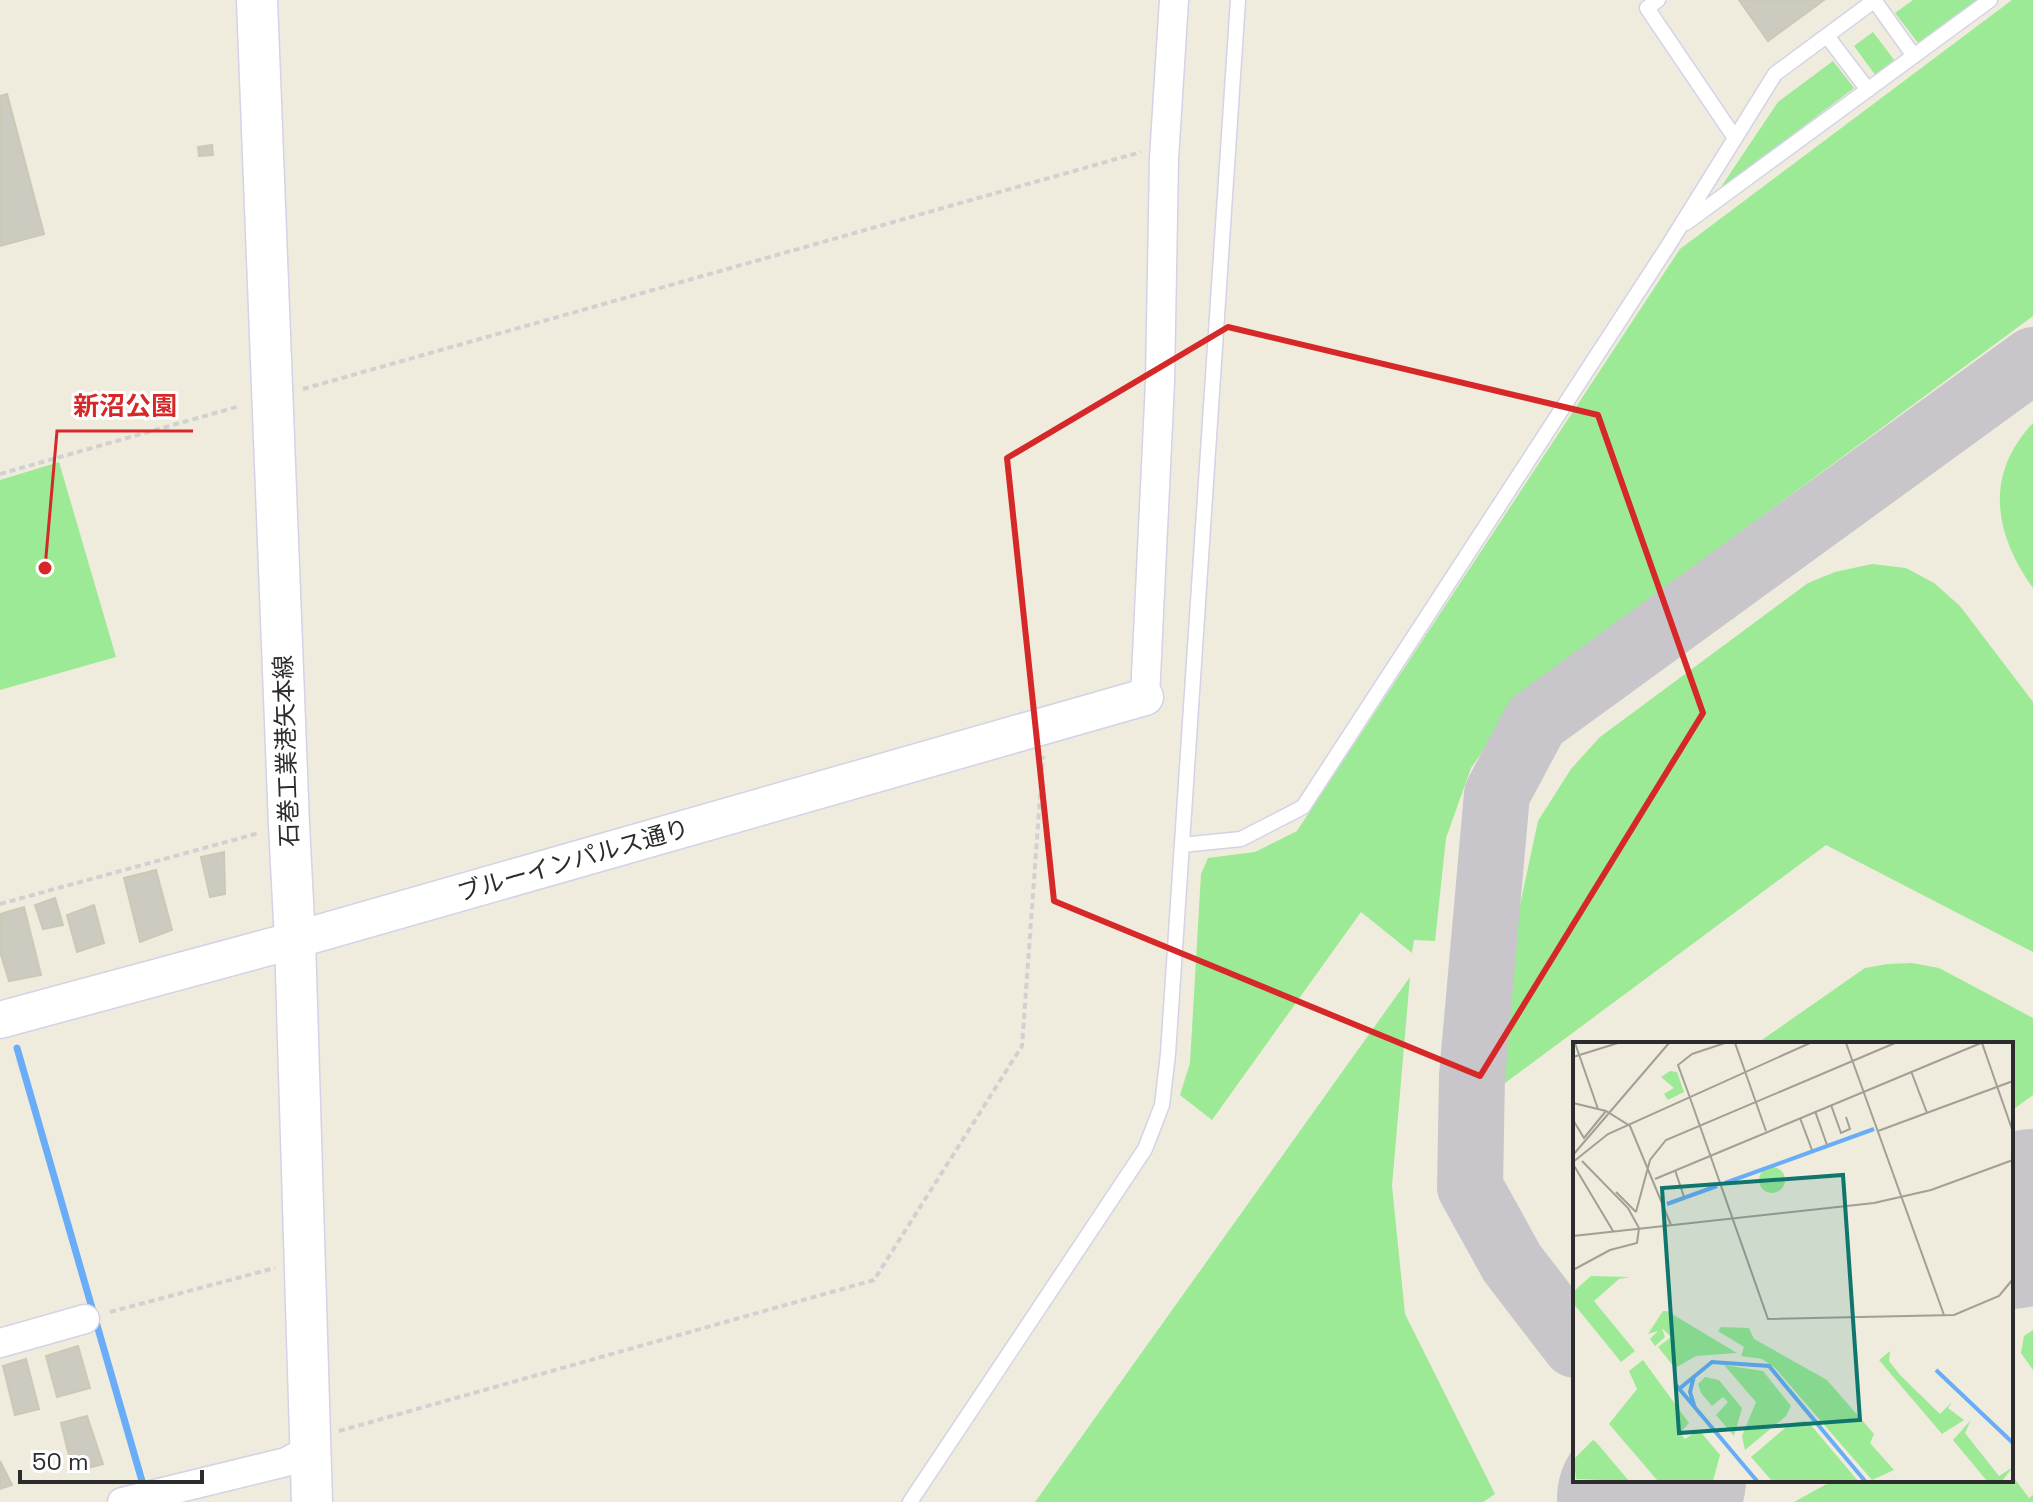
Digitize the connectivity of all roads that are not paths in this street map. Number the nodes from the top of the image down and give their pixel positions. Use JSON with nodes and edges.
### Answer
{"nodes":[{"id":1,"x":257,"y":0,"type":"edge"},
{"id":2,"x":1174,"y":0,"type":"edge"},
{"id":3,"x":1238,"y":0,"type":"edge"},
{"id":4,"x":1658,"y":0,"type":"edge"},
{"id":5,"x":1874,"y":0,"type":"edge"},
{"id":6,"x":1990,"y":0,"type":"edge"},
{"id":7,"x":1827,"y":36,"type":"junction"},
{"id":8,"x":1914,"y":56,"type":"junction"},
{"id":9,"x":1868,"y":90,"type":"junction"},
{"id":10,"x":1735,"y":138,"type":"junction"},
{"id":11,"x":1679,"y":228,"type":"junction"},
{"id":12,"x":1145,"y":697,"type":"joint"},
{"id":13,"x":1182,"y":845,"type":"junction"},
{"id":14,"x":295,"y":940,"type":"junction"},
{"id":15,"x":0,"y":1020,"type":"edge"},
{"id":16,"x":95,"y":1316,"type":"road end"},
{"id":17,"x":0,"y":1343,"type":"edge"},
{"id":18,"x":310,"y":1449,"type":"junction"},
{"id":19,"x":138,"y":1498,"type":"edge"},
{"id":20,"x":312,"y":1502,"type":"edge"},
{"id":21,"x":910,"y":1502,"type":"edge"}],
"edges":[{"from":1,"to":14,"type":"main road","name":"石巻工業港矢本線"},
{"from":2,"to":12,"type":"street"},
{"from":3,"to":13,"type":"lane"},
{"from":4,"to":10,"type":"lane"},
{"from":5,"to":7,"type":"lane"},
{"from":5,"to":8,"type":"lane"},
{"from":6,"to":8,"type":"lane"},
{"from":7,"to":9,"type":"lane"},
{"from":7,"to":10,"type":"lane"},
{"from":8,"to":9,"type":"lane"},
{"from":9,"to":11,"type":"lane"},
{"from":10,"to":11,"type":"lane"},
{"from":11,"to":13,"type":"lane"},
{"from":12,"to":14,"type":"street","name":"ブルーインパルス通り"},
{"from":13,"to":21,"type":"lane"},
{"from":14,"to":15,"type":"street","name":"ブルーインパルス通り"},
{"from":14,"to":18,"type":"main road","name":"石巻工業港矢本線"},
{"from":16,"to":17,"type":"street"},
{"from":18,"to":19,"type":"street"},
{"from":18,"to":20,"type":"main road","name":"石巻工業港矢本線"}]}
